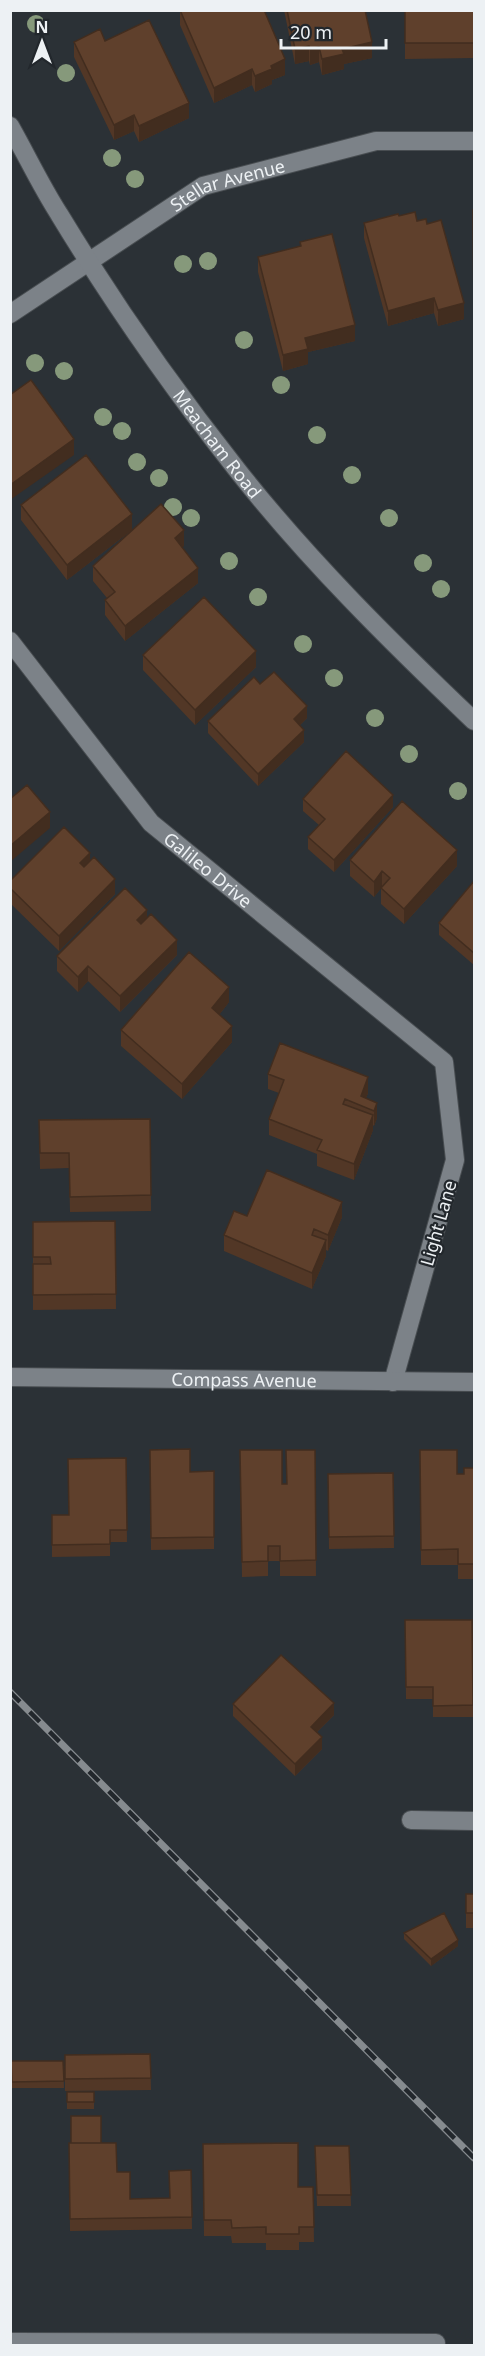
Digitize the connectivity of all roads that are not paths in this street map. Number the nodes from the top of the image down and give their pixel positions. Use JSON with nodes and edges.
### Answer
{"nodes":[{"id":1,"x":10,"y":126,"type":"edge"},
{"id":2,"x":474,"y":141,"type":"edge"},
{"id":3,"x":90,"y":262,"type":"junction"},
{"id":4,"x":10,"y":314,"type":"edge"},
{"id":5,"x":10,"y":641,"type":"edge"},
{"id":6,"x":474,"y":722,"type":"edge"},
{"id":7,"x":444,"y":1062,"type":"joint"},
{"id":8,"x":11,"y":1378,"type":"edge"},
{"id":9,"x":393,"y":1382,"type":"junction"},
{"id":10,"x":474,"y":1382,"type":"edge"},
{"id":11,"x":411,"y":1820,"type":"dead end"},
{"id":12,"x":474,"y":1821,"type":"edge"},
{"id":13,"x":10,"y":2342,"type":"edge"},
{"id":14,"x":436,"y":2343,"type":"dead end"}],
"edges":[{"from":1,"to":3,"type":"street","name":"Meacham Road"},
{"from":2,"to":3,"type":"street","name":"Stellar Avenue"},
{"from":3,"to":4,"type":"street","name":"Stellar Avenue"},
{"from":3,"to":6,"type":"street","name":"Meacham Road"},
{"from":5,"to":7,"type":"street","name":"Galileo Drive"},
{"from":7,"to":9,"type":"street","name":"Light Lane"},
{"from":8,"to":9,"type":"street","name":"Compass Avenue"},
{"from":9,"to":10,"type":"street","name":"Compass Avenue"},
{"from":11,"to":12,"type":"street"},
{"from":13,"to":14,"type":"street"}]}
